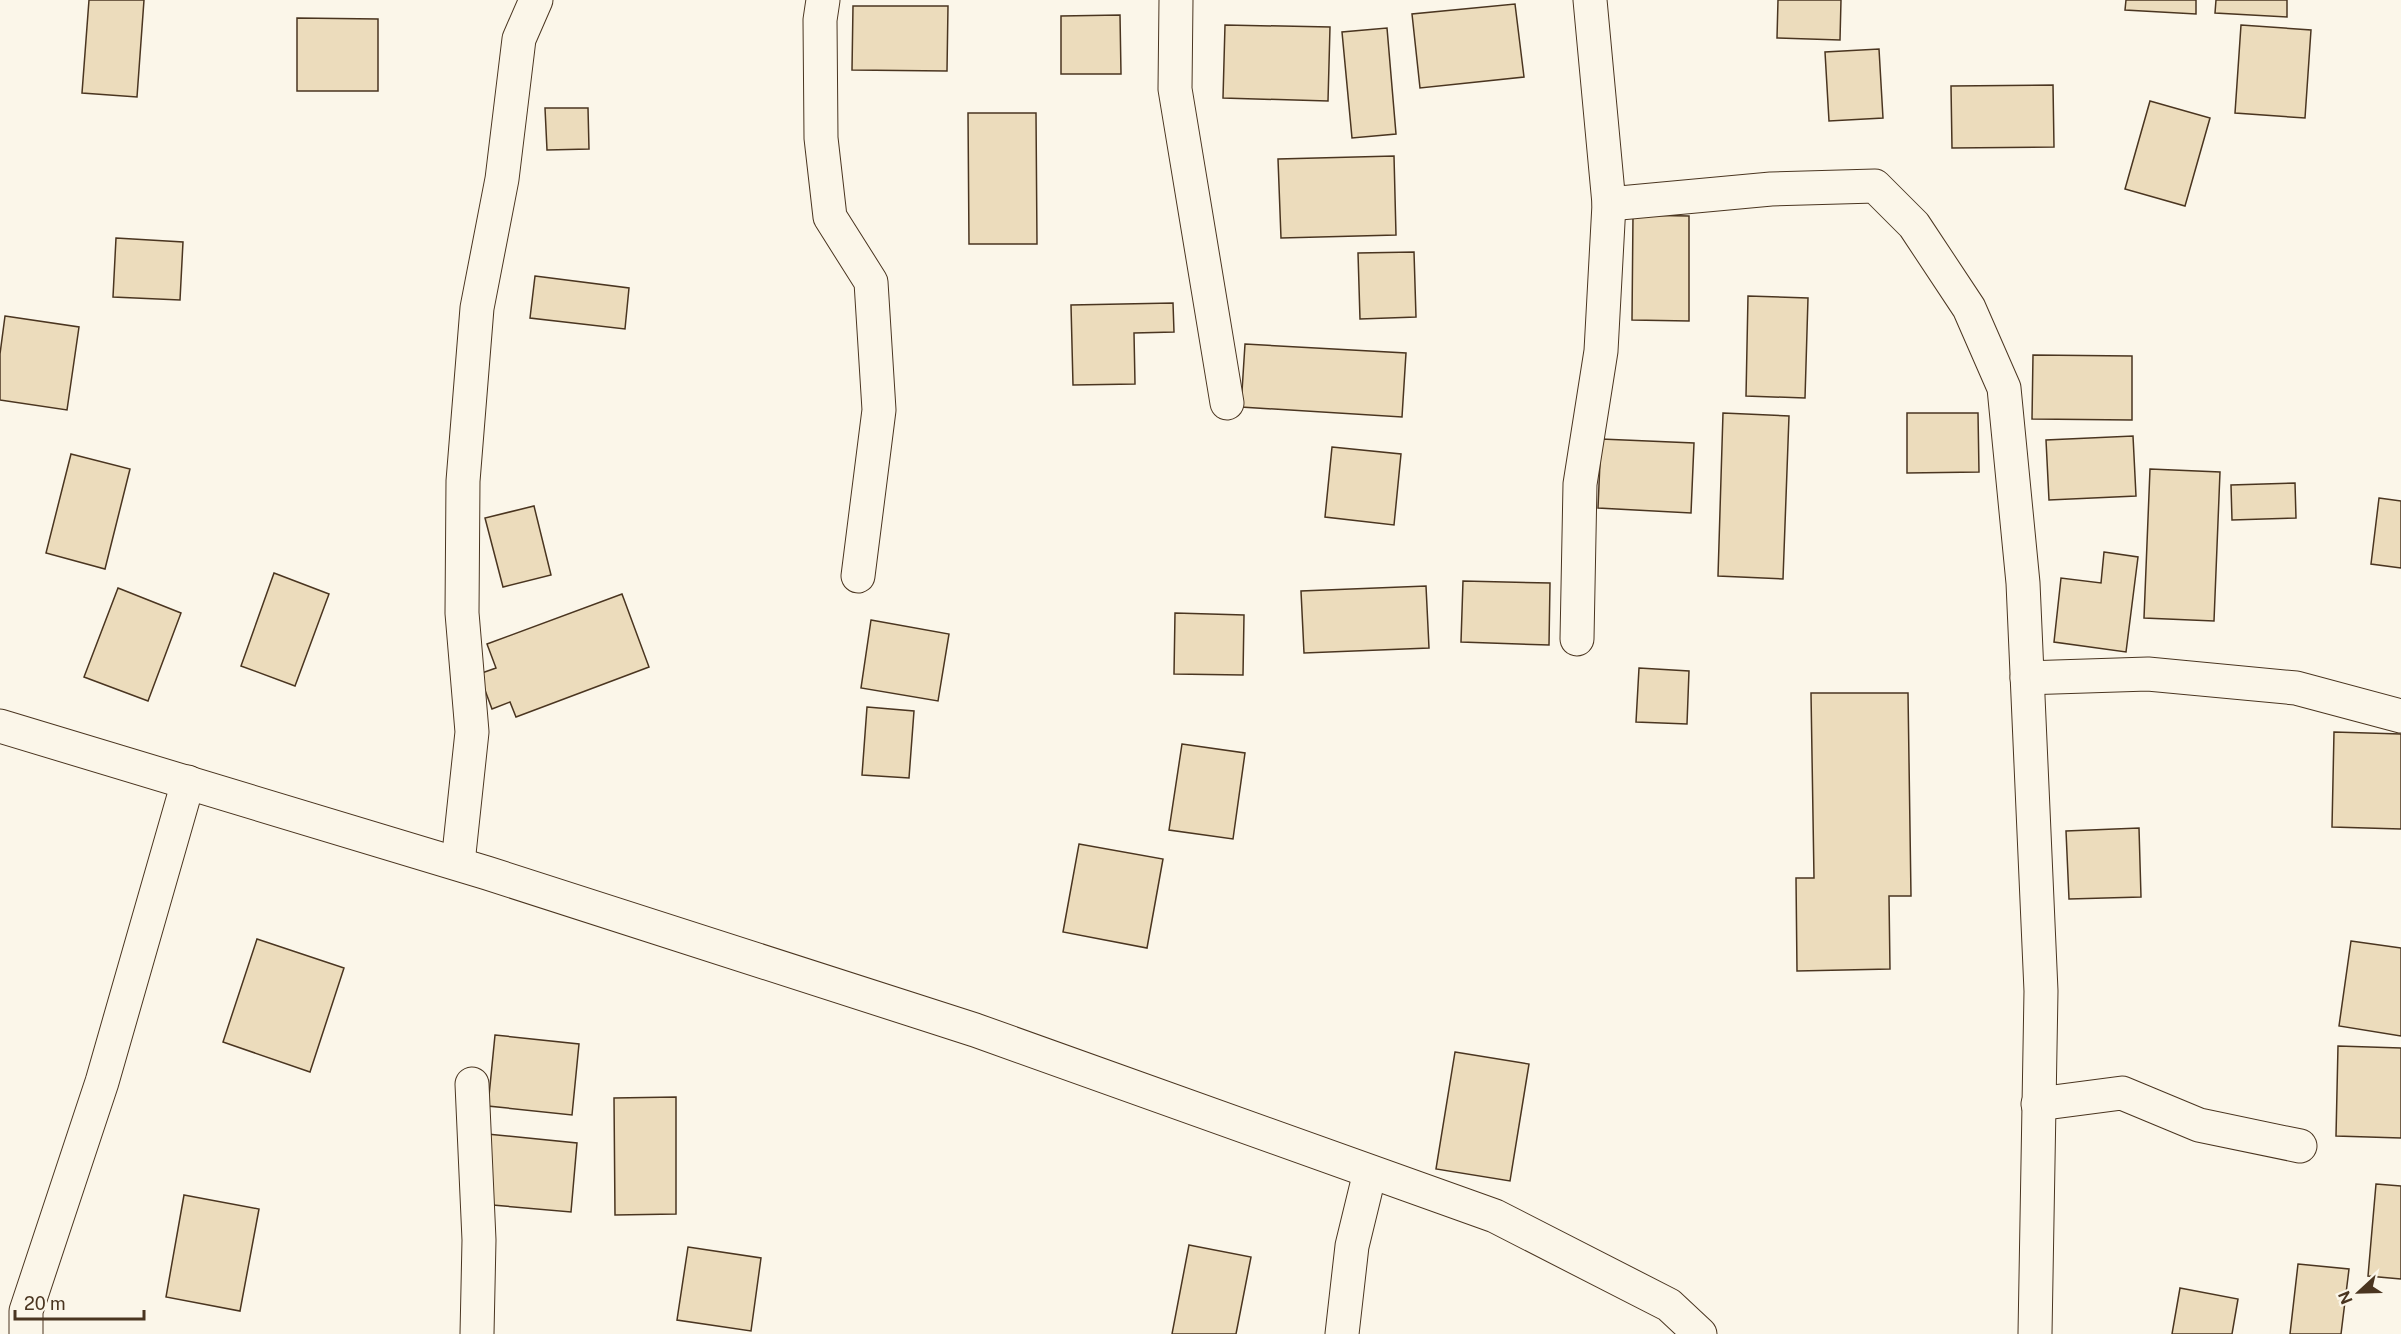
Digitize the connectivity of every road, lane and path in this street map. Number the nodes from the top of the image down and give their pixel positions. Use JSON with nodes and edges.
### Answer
{"nodes":[{"id":1,"x":536,"y":0,"type":"edge"},
{"id":2,"x":823,"y":0,"type":"edge"},
{"id":3,"x":1176,"y":0,"type":"edge"},
{"id":4,"x":1590,"y":0,"type":"edge"},
{"id":5,"x":1609,"y":204,"type":"junction"},
{"id":6,"x":1227,"y":403,"type":"dead end"},
{"id":7,"x":858,"y":576,"type":"dead end"},
{"id":8,"x":1577,"y":639,"type":"dead end"},
{"id":9,"x":2027,"y":678,"type":"junction"},
{"id":10,"x":2401,"y":716,"type":"edge"},
{"id":11,"x":0,"y":726,"type":"edge"},
{"id":12,"x":188,"y":783,"type":"junction"},
{"id":13,"x":458,"y":864,"type":"junction"},
{"id":14,"x":472,"y":1083,"type":"dead end"},
{"id":15,"x":2038,"y":1104,"type":"junction"},
{"id":16,"x":2300,"y":1146,"type":"dead end"},
{"id":17,"x":1370,"y":1172,"type":"junction"},
{"id":18,"x":26,"y":1334,"type":"edge"},
{"id":19,"x":477,"y":1334,"type":"edge"},
{"id":20,"x":1342,"y":1334,"type":"edge"},
{"id":21,"x":1700,"y":1334,"type":"edge"},
{"id":22,"x":2035,"y":1334,"type":"edge"}],
"edges":[{"from":1,"to":13,"type":"street"},
{"from":2,"to":7,"type":"street"},
{"from":3,"to":6,"type":"street"},
{"from":4,"to":5,"type":"street"},
{"from":5,"to":8,"type":"street"},
{"from":5,"to":9,"type":"street"},
{"from":9,"to":10,"type":"street"},
{"from":9,"to":15,"type":"street"},
{"from":11,"to":12,"type":"street"},
{"from":12,"to":13,"type":"street"},
{"from":12,"to":18,"type":"street"},
{"from":13,"to":17,"type":"street"},
{"from":14,"to":19,"type":"street"},
{"from":15,"to":16,"type":"street"},
{"from":15,"to":22,"type":"street"},
{"from":17,"to":20,"type":"street"},
{"from":17,"to":21,"type":"street"}]}
